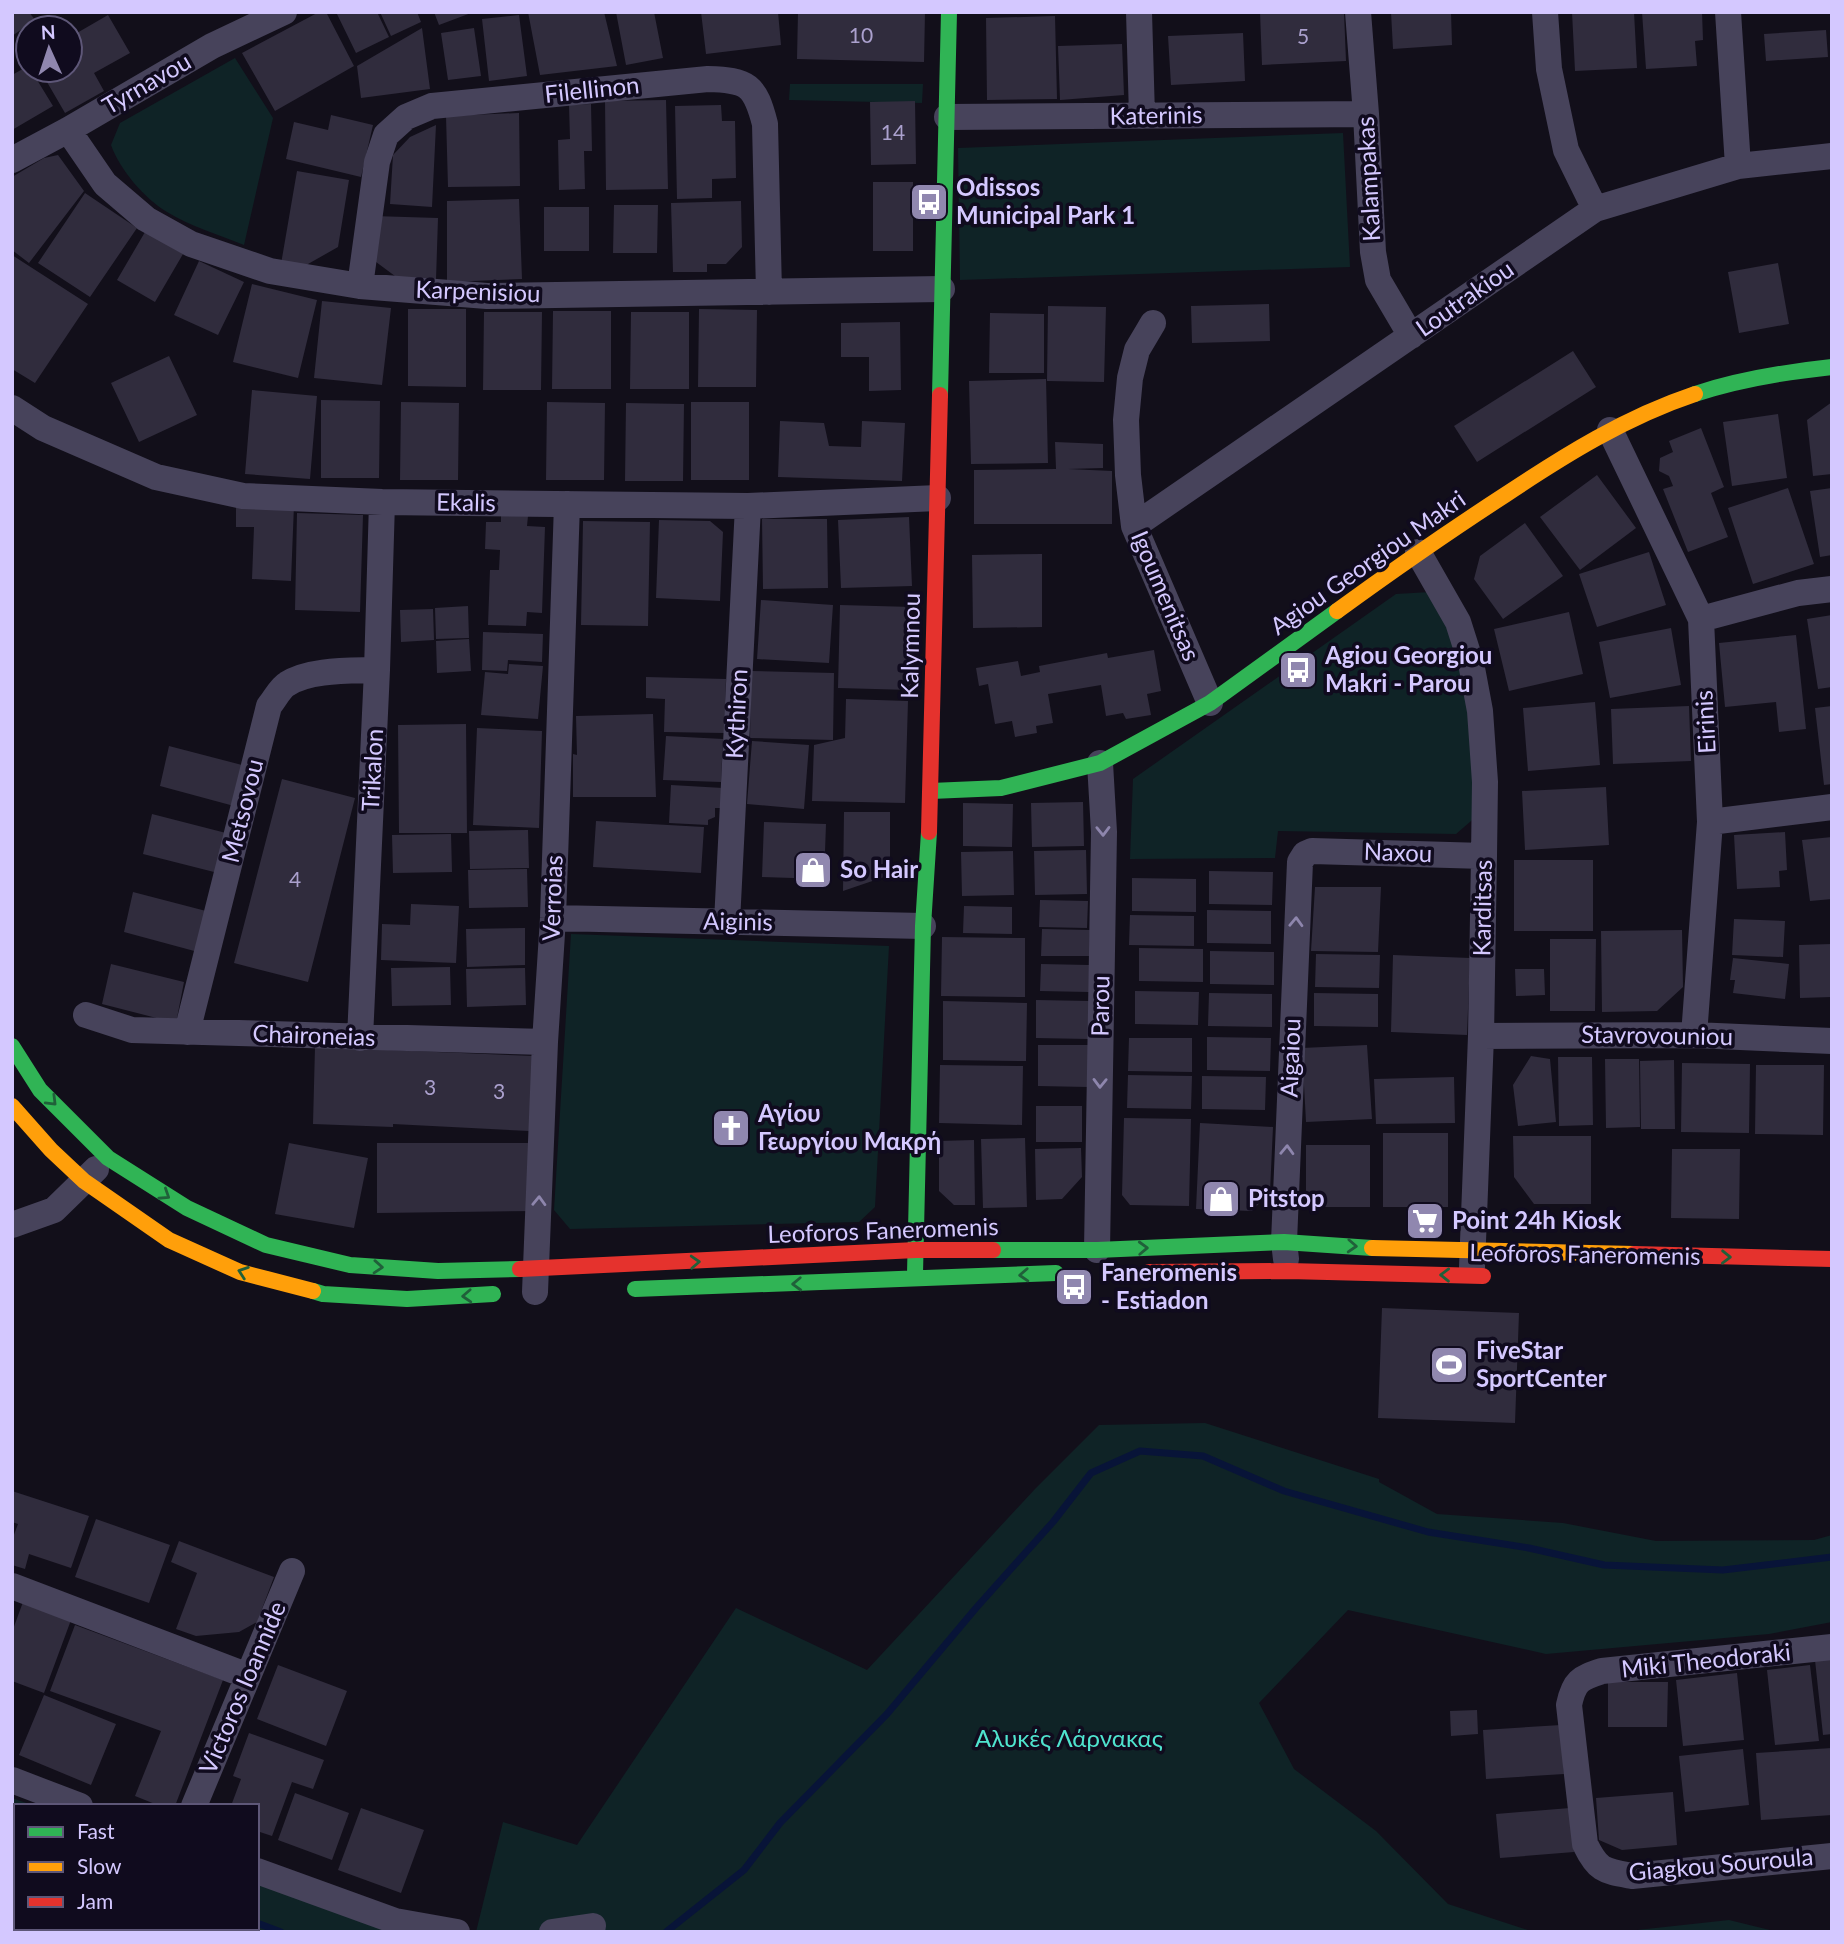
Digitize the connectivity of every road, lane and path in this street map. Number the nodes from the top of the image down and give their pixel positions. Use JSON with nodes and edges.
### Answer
{"nodes":[{"id":1,"x":284,"y":12,"type":"edge"},
{"id":2,"x":949,"y":12,"type":"edge"},
{"id":3,"x":1139,"y":12,"type":"edge"},
{"id":4,"x":1358,"y":12,"type":"edge"},
{"id":5,"x":1545,"y":12,"type":"edge"},
{"id":6,"x":1728,"y":12,"type":"edge"},
{"id":7,"x":1366,"y":114,"type":"junction"},
{"id":8,"x":1142,"y":116,"type":"junction"},
{"id":9,"x":947,"y":117,"type":"junction"},
{"id":10,"x":68,"y":130,"type":"junction"},
{"id":11,"x":1832,"y":156,"type":"edge"},
{"id":12,"x":12,"y":160,"type":"edge"},
{"id":13,"x":1738,"y":166,"type":"junction"},
{"id":14,"x":1595,"y":209,"type":"junction"},
{"id":15,"x":360,"y":286,"type":"junction"},
{"id":16,"x":943,"y":289,"type":"junction"},
{"id":17,"x":769,"y":292,"type":"junction"},
{"id":18,"x":1153,"y":323,"type":"dead end"},
{"id":19,"x":1411,"y":336,"type":"junction"},
{"id":20,"x":1832,"y":367,"type":"edge"},
{"id":21,"x":12,"y":408,"type":"edge"},
{"id":22,"x":1610,"y":430,"type":"junction"},
{"id":23,"x":938,"y":498,"type":"junction"},
{"id":24,"x":382,"y":502,"type":"junction"},
{"id":25,"x":567,"y":504,"type":"junction"},
{"id":26,"x":748,"y":506,"type":"junction"},
{"id":27,"x":1134,"y":526,"type":"junction"},
{"id":28,"x":1418,"y":552,"type":"junction"},
{"id":29,"x":1832,"y":589,"type":"edge"},
{"id":30,"x":1701,"y":619,"type":"junction"},
{"id":31,"x":377,"y":670,"type":"junction"},
{"id":32,"x":1210,"y":703,"type":"junction"},
{"id":33,"x":1100,"y":763,"type":"junction"},
{"id":34,"x":931,"y":791,"type":"junction"},
{"id":35,"x":1832,"y":807,"type":"edge"},
{"id":36,"x":1710,"y":822,"type":"junction"},
{"id":37,"x":1312,"y":851,"type":"joint"},
{"id":38,"x":1484,"y":856,"type":"junction"},
{"id":39,"x":552,"y":918,"type":"junction"},
{"id":40,"x":727,"y":922,"type":"junction"},
{"id":41,"x":923,"y":926,"type":"junction"},
{"id":42,"x":86,"y":1015,"type":"dead end"},
{"id":43,"x":187,"y":1032,"type":"junction"},
{"id":44,"x":1694,"y":1035,"type":"junction"},
{"id":45,"x":1481,"y":1036,"type":"junction"},
{"id":46,"x":360,"y":1038,"type":"junction"},
{"id":47,"x":1832,"y":1041,"type":"edge"},
{"id":48,"x":545,"y":1042,"type":"junction"},
{"id":49,"x":12,"y":1046,"type":"edge"},
{"id":50,"x":12,"y":1106,"type":"edge"},
{"id":51,"x":108,"y":1158,"type":"junction"},
{"id":52,"x":84,"y":1181,"type":"junction"},
{"id":53,"x":12,"y":1225,"type":"edge"},
{"id":54,"x":1284,"y":1242,"type":"junction"},
{"id":55,"x":916,"y":1250,"type":"junction"},
{"id":56,"x":1097,"y":1250,"type":"junction"},
{"id":57,"x":1832,"y":1259,"type":"edge"},
{"id":58,"x":1480,"y":1267,"type":"junction"},
{"id":59,"x":1289,"y":1271,"type":"junction"},
{"id":60,"x":1139,"y":1272,"type":"dead end"},
{"id":61,"x":1072,"y":1273,"type":"dead end"},
{"id":62,"x":915,"y":1280,"type":"junction"},
{"id":63,"x":530,"y":1288,"type":"junction"},
{"id":64,"x":616,"y":1290,"type":"dead end"},
{"id":65,"x":292,"y":1571,"type":"dead end"},
{"id":66,"x":12,"y":1586,"type":"edge"},
{"id":67,"x":1832,"y":1647,"type":"edge"},
{"id":68,"x":248,"y":1676,"type":"junction"},
{"id":69,"x":1581,"y":1678,"type":"joint"},
{"id":70,"x":12,"y":1780,"type":"edge"},
{"id":71,"x":75,"y":1804,"type":"edge"},
{"id":72,"x":195,"y":1804,"type":"edge"},
{"id":73,"x":1832,"y":1856,"type":"edge"},
{"id":74,"x":259,"y":1872,"type":"edge"},
{"id":75,"x":593,"y":1926,"type":"dead end"},
{"id":76,"x":457,"y":1932,"type":"edge"},
{"id":77,"x":552,"y":1932,"type":"edge"}],
"edges":[{"from":1,"to":10,"type":"street","name":"Tyrnavou"},
{"from":2,"to":9,"type":"main road","name":"Kalymnou"},
{"from":3,"to":8,"type":"street"},
{"from":4,"to":7,"type":"street","name":"Kalampakas"},
{"from":5,"to":14,"type":"street"},
{"from":6,"to":13,"type":"street"},
{"from":7,"to":8,"type":"street","name":"Katerinis"},
{"from":7,"to":19,"type":"street","name":"Kalampakas"},
{"from":8,"to":9,"type":"street","name":"Katerinis"},
{"from":9,"to":16,"type":"main road","name":"Kalymnou"},
{"from":10,"to":12,"type":"street","name":"Tyrnavou"},
{"from":10,"to":15,"type":"street","name":"Karpenisiou"},
{"from":11,"to":13,"type":"street","name":"Loutrakiou"},
{"from":13,"to":14,"type":"street","name":"Loutrakiou"},
{"from":14,"to":19,"type":"street","name":"Loutrakiou"},
{"from":15,"to":17,"type":"street","name":"Karpenisiou"},
{"from":15,"to":17,"type":"street","name":"Filellinon"},
{"from":16,"to":17,"type":"street","name":"Karpenisiou"},
{"from":16,"to":23,"type":"main road","name":"Kalymnou"},
{"from":18,"to":27,"type":"street","name":"Igoumenitsas"},
{"from":19,"to":27,"type":"street","name":"Loutrakiou"},
{"from":20,"to":22,"type":"main road","name":"Agiou Georgiou Makri"},
{"from":21,"to":24,"type":"street","name":"Ekalis"},
{"from":22,"to":28,"type":"main road","name":"Agiou Georgiou Makri"},
{"from":22,"to":30,"type":"street","name":"Eirinis"},
{"from":23,"to":26,"type":"street","name":"Ekalis"},
{"from":23,"to":34,"type":"main road","name":"Kalymnou"},
{"from":24,"to":25,"type":"street","name":"Ekalis"},
{"from":24,"to":31,"type":"street","name":"Trikalon"},
{"from":25,"to":26,"type":"street","name":"Ekalis"},
{"from":25,"to":39,"type":"street","name":"Verroias"},
{"from":26,"to":40,"type":"street","name":"Kythiron"},
{"from":27,"to":32,"type":"street","name":"Igoumenitsas"},
{"from":28,"to":32,"type":"main road","name":"Agiou Georgiou Makri"},
{"from":28,"to":38,"type":"street","name":"Karditsas"},
{"from":29,"to":30,"type":"street"},
{"from":30,"to":36,"type":"street","name":"Eirinis"},
{"from":31,"to":43,"type":"street","name":"Metsovou"},
{"from":31,"to":46,"type":"street","name":"Trikalon"},
{"from":32,"to":33,"type":"main road","name":"Agiou Georgiou Makri"},
{"from":33,"to":34,"type":"main road","name":"Agiou Georgiou Makri"},
{"from":33,"to":56,"type":"street","name":"Parou","one_way":true},
{"from":34,"to":41,"type":"main road","name":"Kalymnou"},
{"from":35,"to":36,"type":"street"},
{"from":36,"to":44,"type":"street","name":"Eirinis"},
{"from":37,"to":38,"type":"street","name":"Naxou"},
{"from":54,"to":37,"type":"street","name":"Aigaiou","one_way":true},
{"from":38,"to":45,"type":"street","name":"Karditsas"},
{"from":39,"to":40,"type":"street","name":"Aiginis"},
{"from":39,"to":48,"type":"street","name":"Verroias"},
{"from":40,"to":41,"type":"street","name":"Aiginis"},
{"from":41,"to":55,"type":"main road","name":"Kalymnou"},
{"from":42,"to":43,"type":"street","name":"Chaironeias"},
{"from":43,"to":46,"type":"street","name":"Chaironeias"},
{"from":44,"to":45,"type":"street","name":"Stavrovouniou"},
{"from":44,"to":47,"type":"street","name":"Stavrovouniou"},
{"from":45,"to":58,"type":"street","name":"Karditsas"},
{"from":46,"to":48,"type":"street","name":"Chaironeias"},
{"from":63,"to":48,"type":"street","name":"Verroias","one_way":true},
{"from":49,"to":51,"type":"main road","name":"Leoforos Faneromenis","one_way":true},
{"from":50,"to":52,"type":"main road","name":"Leoforos Faneromenis"},
{"from":51,"to":52,"type":"street"},
{"from":51,"to":63,"type":"main road","name":"Leoforos Faneromenis","one_way":true},
{"from":52,"to":53,"type":"street"},
{"from":63,"to":52,"type":"main road","name":"Leoforos Faneromenis","one_way":true},
{"from":56,"to":54,"type":"main road","name":"Leoforos Faneromenis","one_way":true},
{"from":54,"to":58,"type":"main road","name":"Leoforos Faneromenis","one_way":true},
{"from":54,"to":59,"type":"street","name":"Aigaiou"},
{"from":55,"to":56,"type":"main road","name":"Leoforos Faneromenis"},
{"from":55,"to":62,"type":"main road","name":"Kalymnou"},
{"from":63,"to":55,"type":"main road","name":"Leoforos Faneromenis","one_way":true},
{"from":58,"to":57,"type":"main road","name":"Leoforos Faneromenis","one_way":true},
{"from":58,"to":59,"type":"main road","name":"Leoforos Faneromenis","one_way":true},
{"from":59,"to":60,"type":"main road","name":"Leoforos Faneromenis"},
{"from":61,"to":62,"type":"main road","name":"Leoforos Faneromenis","one_way":true},
{"from":62,"to":64,"type":"main road","name":"Leoforos Faneromenis","one_way":true},
{"from":65,"to":68,"type":"street","name":"Victoros Ioannide"},
{"from":66,"to":68,"type":"street"},
{"from":67,"to":69,"type":"street","name":"Miki Theodoraki"},
{"from":68,"to":72,"type":"street","name":"Victoros Ioannide"},
{"from":69,"to":73,"type":"street","name":"Giagkou Souroula"},
{"from":70,"to":71,"type":"street"},
{"from":74,"to":76,"type":"street"},
{"from":75,"to":77,"type":"street"}]}
